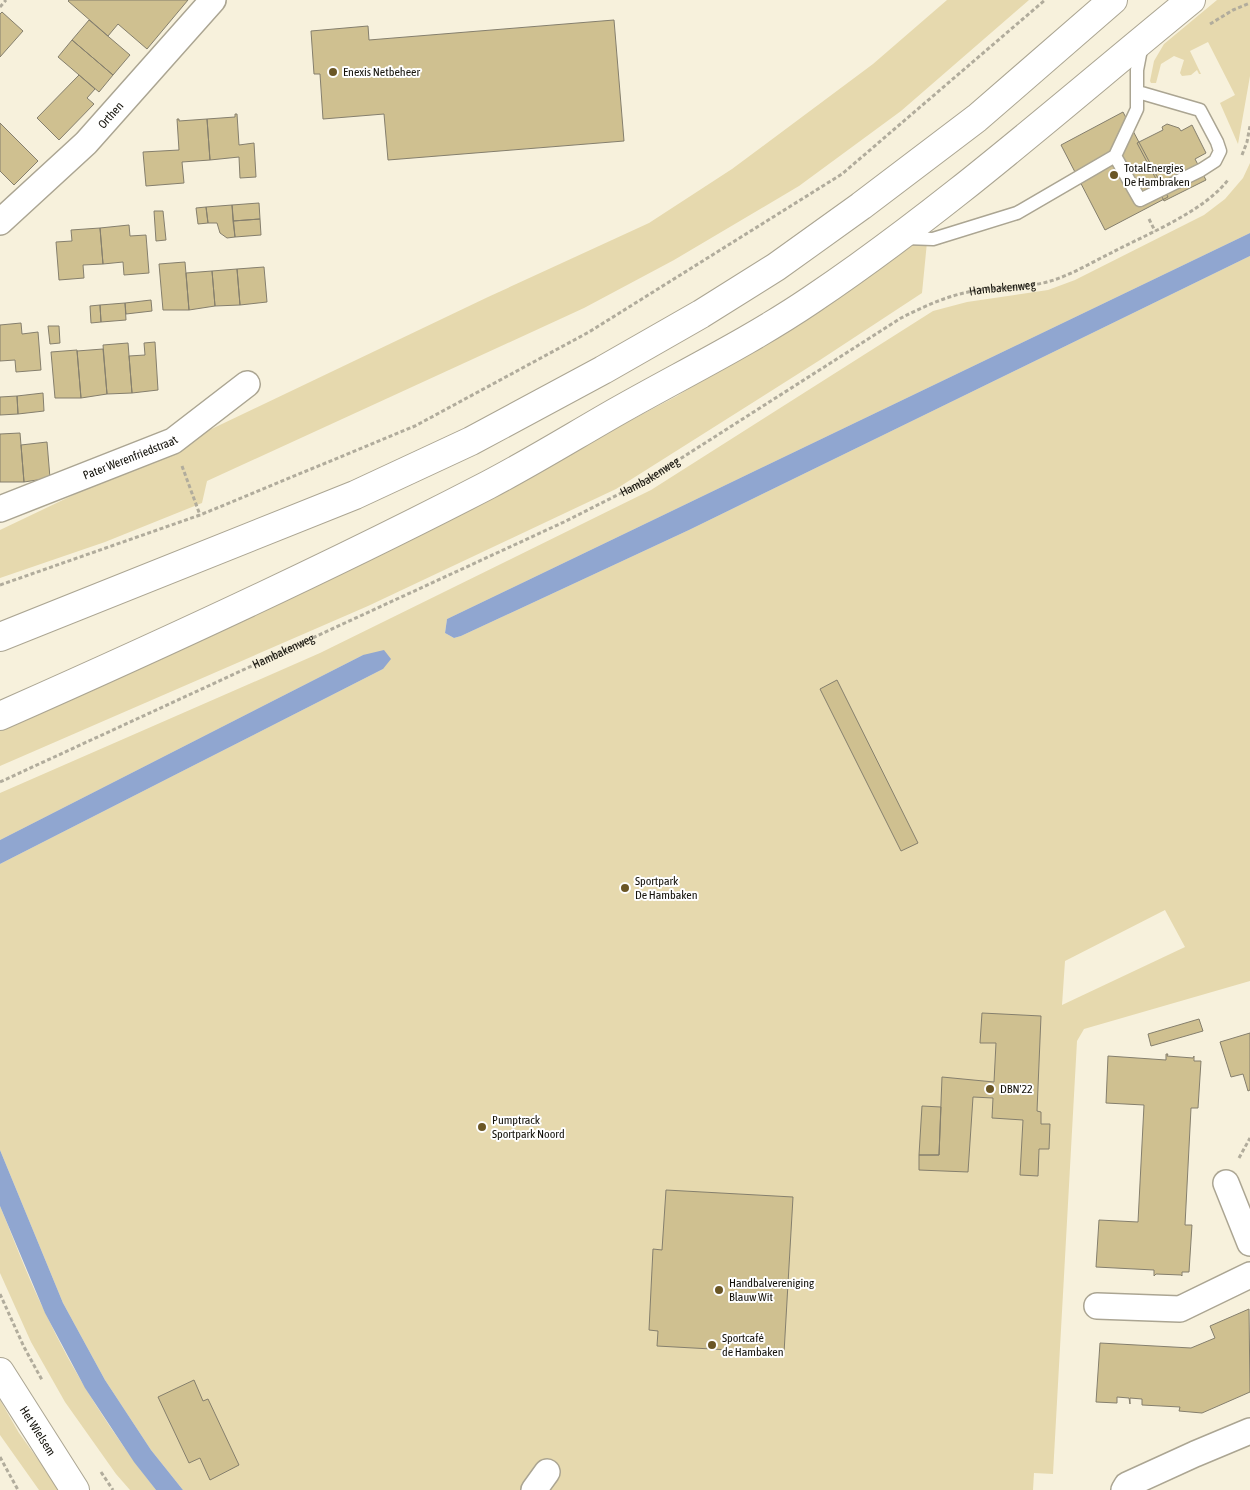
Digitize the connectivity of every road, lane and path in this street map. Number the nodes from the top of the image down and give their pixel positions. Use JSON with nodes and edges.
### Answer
{"nodes":[{"id":1,"x":6,"y":0,"type":"edge"},
{"id":2,"x":213,"y":0,"type":"edge"},
{"id":3,"x":1046,"y":0,"type":"edge"},
{"id":4,"x":1113,"y":0,"type":"edge"},
{"id":5,"x":1191,"y":0,"type":"edge"},
{"id":6,"x":0,"y":7,"type":"edge"},
{"id":7,"x":1142,"y":40,"type":"junction"},
{"id":8,"x":1138,"y":92,"type":"junction"},
{"id":9,"x":1250,"y":126,"type":"edge"},
{"id":10,"x":1115,"y":156,"type":"junction"},
{"id":11,"x":1239,"y":163,"type":"dead end"},
{"id":12,"x":1232,"y":176,"type":"dead end"},
{"id":13,"x":0,"y":222,"type":"edge"},
{"id":14,"x":897,"y":238,"type":"junction"},
{"id":15,"x":247,"y":384,"type":"dead end"},
{"id":16,"x":173,"y":441,"type":"junction"},
{"id":17,"x":0,"y":509,"type":"edge"},
{"id":18,"x":200,"y":515,"type":"junction"},
{"id":19,"x":0,"y":585,"type":"edge"},
{"id":20,"x":0,"y":637,"type":"edge"},
{"id":21,"x":0,"y":716,"type":"edge"},
{"id":22,"x":0,"y":782,"type":"edge"},
{"id":23,"x":1226,"y":1183,"type":"dead end"},
{"id":24,"x":1250,"y":1243,"type":"edge"},
{"id":25,"x":1250,"y":1274,"type":"edge"},
{"id":26,"x":0,"y":1294,"type":"edge"},
{"id":27,"x":1097,"y":1306,"type":"dead end"},
{"id":28,"x":0,"y":1372,"type":"edge"},
{"id":29,"x":46,"y":1388,"type":"dead end"},
{"id":30,"x":1250,"y":1432,"type":"edge"},
{"id":31,"x":0,"y":1457,"type":"edge"},
{"id":32,"x":97,"y":1467,"type":"dead end"},
{"id":33,"x":18,"y":1490,"type":"edge"},
{"id":34,"x":75,"y":1490,"type":"edge"},
{"id":35,"x":113,"y":1490,"type":"edge"},
{"id":36,"x":1124,"y":1490,"type":"edge"}],
"edges":[{"from":1,"to":6,"type":"path"},
{"from":2,"to":13,"type":"street","name":"Orthen"},
{"from":3,"to":18,"type":"path"},
{"from":4,"to":20,"type":"main road"},
{"from":5,"to":7,"type":"main road"},
{"from":7,"to":8,"type":"lane"},
{"from":7,"to":14,"type":"main road"},
{"from":8,"to":10,"type":"lane"},
{"from":8,"to":10,"type":"lane"},
{"from":9,"to":11,"type":"path"},
{"from":10,"to":14,"type":"lane"},
{"from":12,"to":22,"type":"path","name":"Hambakenweg"},
{"from":14,"to":21,"type":"main road"},
{"from":15,"to":16,"type":"street","name":"Pater Werenfriedstraat"},
{"from":16,"to":17,"type":"street","name":"Pater Werenfriedstraat"},
{"from":16,"to":18,"type":"path"},
{"from":18,"to":19,"type":"path"},
{"from":23,"to":24,"type":"street"},
{"from":25,"to":27,"type":"street"},
{"from":26,"to":29,"type":"path"},
{"from":28,"to":34,"type":"main road","name":"Het Wielsem"},
{"from":30,"to":36,"type":"street"},
{"from":31,"to":33,"type":"path"},
{"from":32,"to":35,"type":"path"}]}
